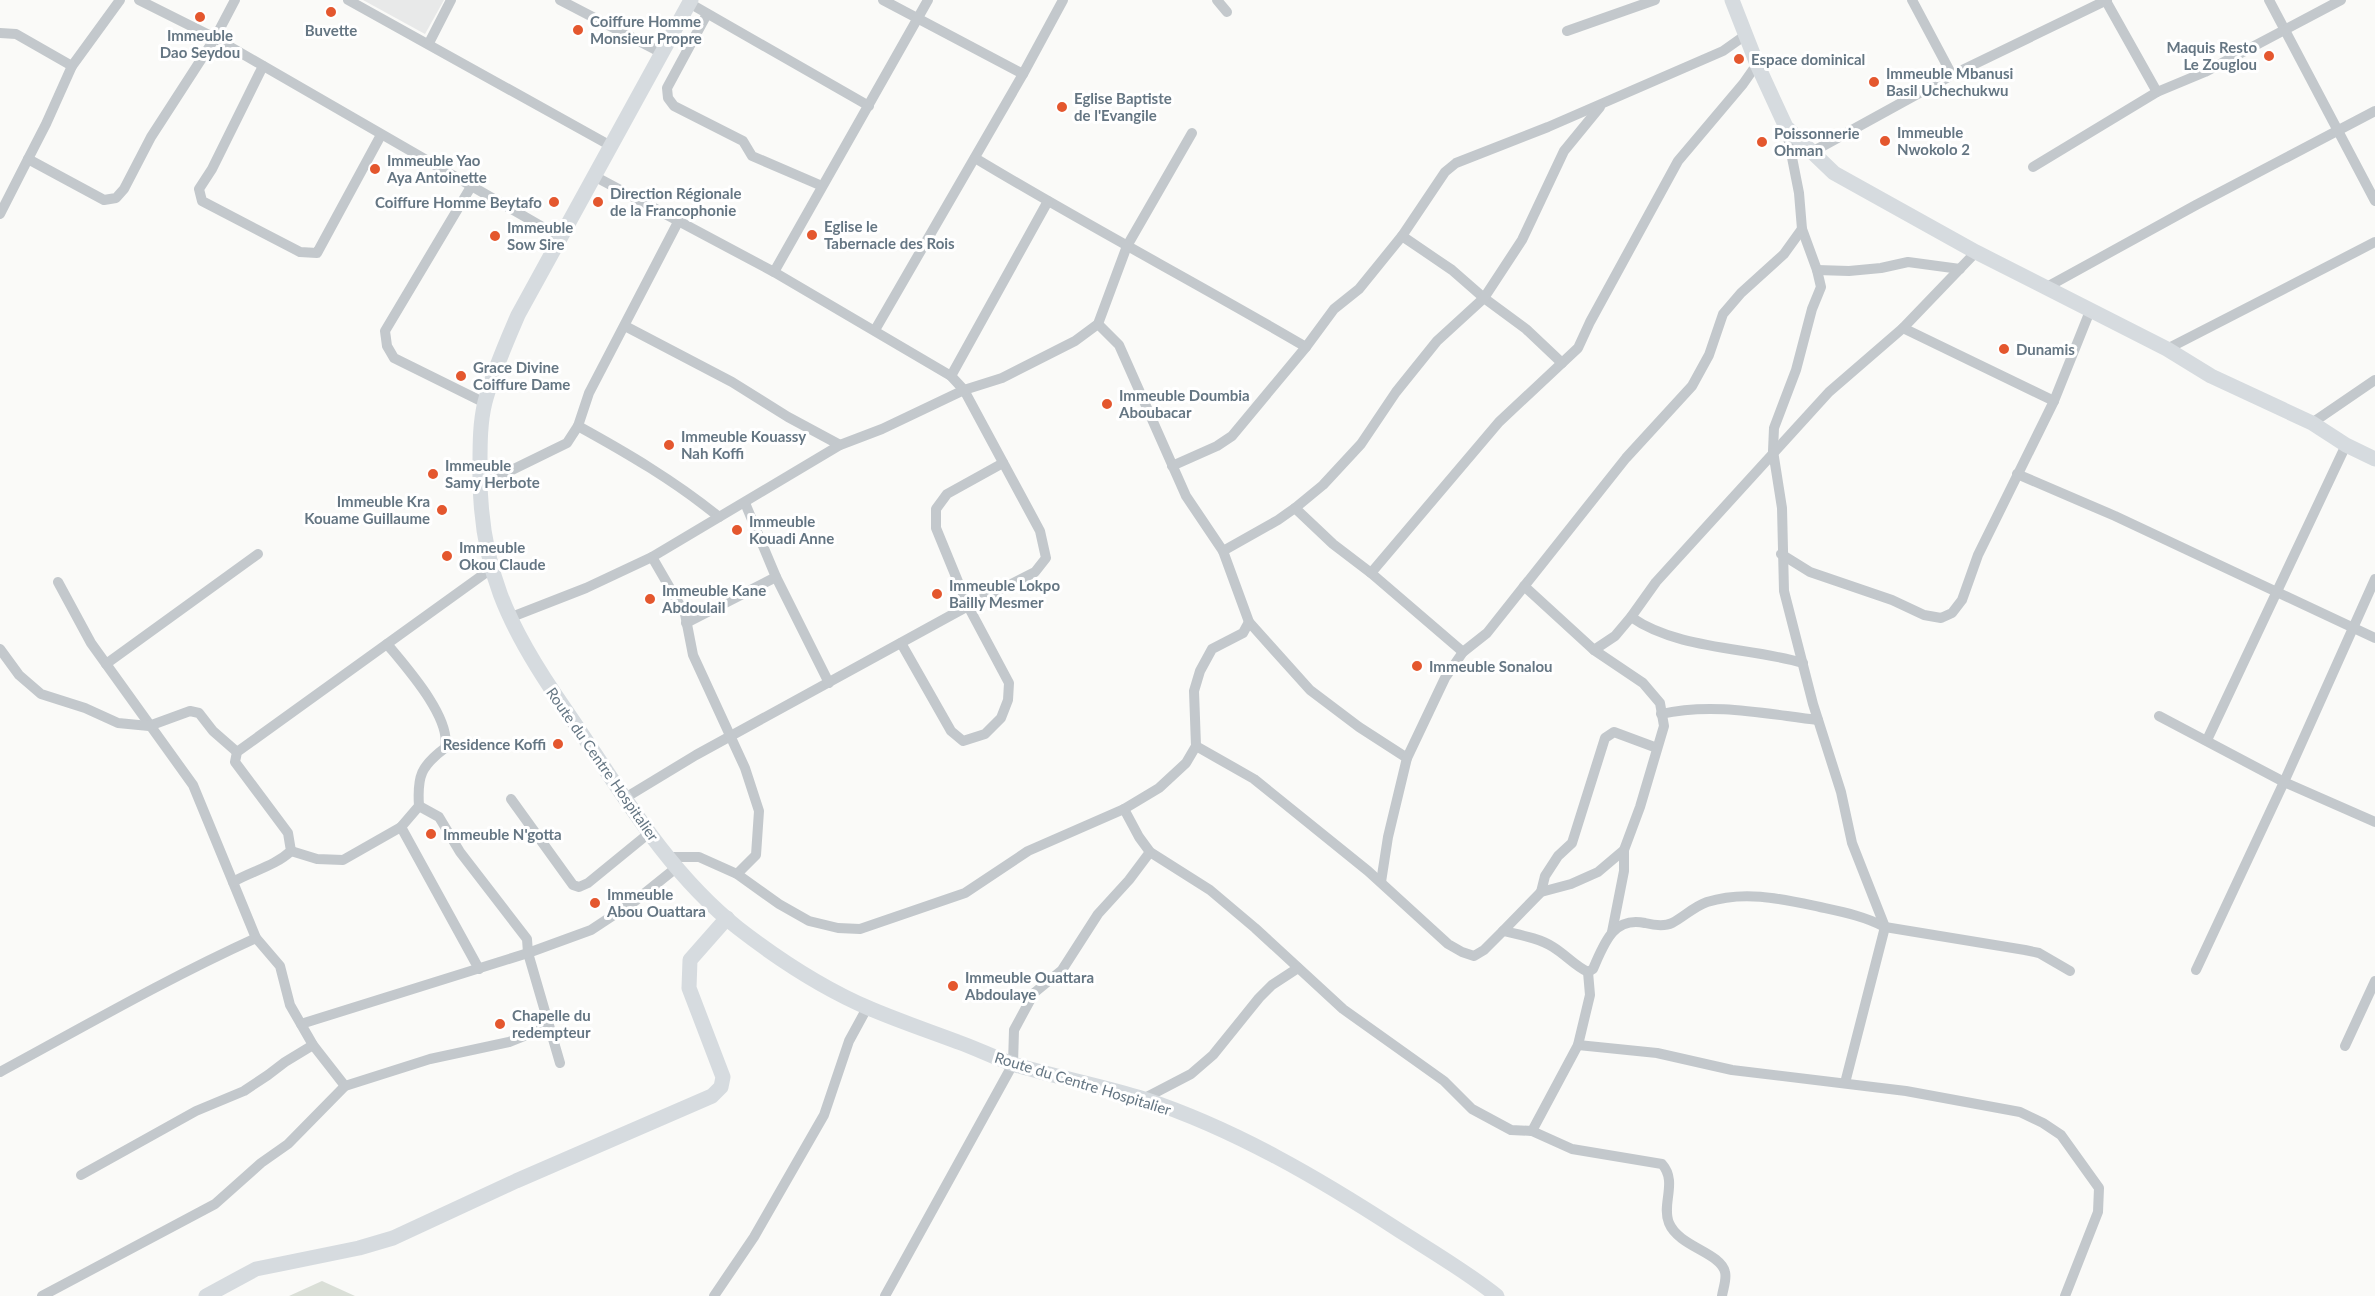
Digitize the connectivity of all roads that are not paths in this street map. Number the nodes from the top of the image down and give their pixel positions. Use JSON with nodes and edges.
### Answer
{"nodes":[{"id":1,"x":120,"y":0,"type":"edge"},
{"id":2,"x":139,"y":0,"type":"edge"},
{"id":3,"x":235,"y":0,"type":"edge"},
{"id":4,"x":348,"y":0,"type":"edge"},
{"id":5,"x":451,"y":0,"type":"edge"},
{"id":6,"x":883,"y":0,"type":"edge"},
{"id":7,"x":928,"y":0,"type":"edge"},
{"id":8,"x":1063,"y":0,"type":"edge"},
{"id":9,"x":1217,"y":0,"type":"edge"},
{"id":10,"x":1655,"y":0,"type":"edge"},
{"id":11,"x":1732,"y":0,"type":"edge"},
{"id":12,"x":1911,"y":0,"type":"edge"},
{"id":13,"x":2106,"y":0,"type":"edge"},
{"id":14,"x":2269,"y":0,"type":"edge"},
{"id":15,"x":2341,"y":0,"type":"edge"},
{"id":16,"x":565,"y":1,"type":"edge"},
{"id":17,"x":690,"y":2,"type":"edge"},
{"id":18,"x":1227,"y":12,"type":"dead end"},
{"id":19,"x":707,"y":14,"type":"junction"},
{"id":20,"x":918,"y":17,"type":"junction"},
{"id":21,"x":2285,"y":30,"type":"junction"},
{"id":22,"x":1567,"y":31,"type":"dead end"},
{"id":23,"x":0,"y":33,"type":"edge"},
{"id":24,"x":1747,"y":34,"type":"junction"},
{"id":25,"x":215,"y":38,"type":"junction"},
{"id":26,"x":429,"y":43,"type":"junction"},
{"id":27,"x":662,"y":53,"type":"junction"},
{"id":28,"x":1757,"y":64,"type":"junction"},
{"id":29,"x":72,"y":66,"type":"junction"},
{"id":30,"x":263,"y":66,"type":"junction"},
{"id":31,"x":1023,"y":74,"type":"junction"},
{"id":32,"x":1952,"y":75,"type":"junction"},
{"id":33,"x":2157,"y":92,"type":"junction"},
{"id":34,"x":1605,"y":102,"type":"junction"},
{"id":35,"x":870,"y":105,"type":"junction"},
{"id":36,"x":2375,"y":111,"type":"edge"},
{"id":37,"x":1786,"y":127,"type":"junction"},
{"id":38,"x":2338,"y":131,"type":"junction"},
{"id":39,"x":1192,"y":133,"type":"dead end"},
{"id":40,"x":381,"y":135,"type":"junction"},
{"id":41,"x":611,"y":146,"type":"junction"},
{"id":42,"x":1812,"y":152,"type":"junction"},
{"id":43,"x":975,"y":158,"type":"junction"},
{"id":44,"x":28,"y":159,"type":"junction"},
{"id":45,"x":2033,"y":167,"type":"dead end"},
{"id":46,"x":594,"y":176,"type":"junction"},
{"id":47,"x":472,"y":185,"type":"junction"},
{"id":48,"x":822,"y":186,"type":"junction"},
{"id":49,"x":1048,"y":201,"type":"junction"},
{"id":50,"x":2375,"y":201,"type":"edge"},
{"id":51,"x":0,"y":214,"type":"edge"},
{"id":52,"x":678,"y":222,"type":"junction"},
{"id":53,"x":1802,"y":229,"type":"junction"},
{"id":54,"x":1402,"y":236,"type":"junction"},
{"id":55,"x":560,"y":237,"type":"junction"},
{"id":56,"x":2375,"y":242,"type":"edge"},
{"id":57,"x":1127,"y":246,"type":"junction"},
{"id":58,"x":1976,"y":252,"type":"junction"},
{"id":59,"x":1960,"y":268,"type":"junction"},
{"id":60,"x":1817,"y":270,"type":"junction"},
{"id":61,"x":774,"y":272,"type":"junction"},
{"id":62,"x":2047,"y":287,"type":"junction"},
{"id":63,"x":1484,"y":298,"type":"junction"},
{"id":64,"x":2090,"y":311,"type":"junction"},
{"id":65,"x":1098,"y":324,"type":"junction"},
{"id":66,"x":625,"y":326,"type":"junction"},
{"id":67,"x":1903,"y":328,"type":"junction"},
{"id":68,"x":875,"y":330,"type":"junction"},
{"id":69,"x":1306,"y":347,"type":"junction"},
{"id":70,"x":2167,"y":349,"type":"junction"},
{"id":71,"x":1562,"y":363,"type":"junction"},
{"id":72,"x":951,"y":376,"type":"junction"},
{"id":73,"x":2375,"y":380,"type":"edge"},
{"id":74,"x":964,"y":390,"type":"junction"},
{"id":75,"x":2054,"y":401,"type":"junction"},
{"id":76,"x":485,"y":403,"type":"junction"},
{"id":77,"x":2312,"y":423,"type":"junction"},
{"id":78,"x":578,"y":426,"type":"junction"},
{"id":79,"x":840,"y":445,"type":"junction"},
{"id":80,"x":2346,"y":445,"type":"junction"},
{"id":81,"x":1773,"y":451,"type":"junction"},
{"id":82,"x":2375,"y":459,"type":"edge"},
{"id":83,"x":1003,"y":463,"type":"junction"},
{"id":84,"x":1172,"y":466,"type":"junction"},
{"id":85,"x":2017,"y":474,"type":"junction"},
{"id":86,"x":479,"y":486,"type":"junction"},
{"id":87,"x":745,"y":503,"type":"junction"},
{"id":88,"x":1295,"y":508,"type":"junction"},
{"id":89,"x":719,"y":517,"type":"junction"},
{"id":90,"x":1223,"y":551,"type":"junction"},
{"id":91,"x":258,"y":554,"type":"dead end"},
{"id":92,"x":1781,"y":554,"type":"junction"},
{"id":93,"x":652,"y":557,"type":"junction"},
{"id":94,"x":491,"y":569,"type":"junction"},
{"id":95,"x":1371,"y":573,"type":"junction"},
{"id":96,"x":776,"y":577,"type":"junction"},
{"id":97,"x":2375,"y":579,"type":"edge"},
{"id":98,"x":58,"y":582,"type":"dead end"},
{"id":99,"x":1524,"y":586,"type":"junction"},
{"id":100,"x":2276,"y":591,"type":"junction"},
{"id":101,"x":968,"y":606,"type":"junction"},
{"id":102,"x":1631,"y":617,"type":"junction"},
{"id":103,"x":509,"y":618,"type":"junction"},
{"id":104,"x":1250,"y":622,"type":"junction"},
{"id":105,"x":686,"y":623,"type":"junction"},
{"id":106,"x":2353,"y":627,"type":"junction"},
{"id":107,"x":2375,"y":638,"type":"edge"},
{"id":108,"x":901,"y":643,"type":"junction"},
{"id":109,"x":387,"y":644,"type":"junction"},
{"id":110,"x":0,"y":649,"type":"edge"},
{"id":111,"x":1594,"y":650,"type":"junction"},
{"id":112,"x":1463,"y":652,"type":"junction"},
{"id":113,"x":1803,"y":663,"type":"junction"},
{"id":114,"x":106,"y":664,"type":"junction"},
{"id":115,"x":830,"y":683,"type":"junction"},
{"id":116,"x":1661,"y":714,"type":"junction"},
{"id":117,"x":2159,"y":716,"type":"dead end"},
{"id":118,"x":1818,"y":720,"type":"junction"},
{"id":119,"x":149,"y":726,"type":"junction"},
{"id":120,"x":730,"y":737,"type":"junction"},
{"id":121,"x":2207,"y":740,"type":"junction"},
{"id":122,"x":1196,"y":746,"type":"junction"},
{"id":123,"x":1657,"y":748,"type":"junction"},
{"id":124,"x":237,"y":752,"type":"junction"},
{"id":125,"x":1407,"y":758,"type":"junction"},
{"id":126,"x":2284,"y":782,"type":"junction"},
{"id":127,"x":625,"y":798,"type":"junction"},
{"id":128,"x":511,"y":799,"type":"dead end"},
{"id":129,"x":419,"y":806,"type":"junction"},
{"id":130,"x":1124,"y":809,"type":"junction"},
{"id":131,"x":2375,"y":822,"type":"edge"},
{"id":132,"x":401,"y":827,"type":"junction"},
{"id":133,"x":648,"y":834,"type":"junction"},
{"id":134,"x":1624,"y":850,"type":"junction"},
{"id":135,"x":291,"y":851,"type":"junction"},
{"id":136,"x":1150,"y":852,"type":"junction"},
{"id":137,"x":673,"y":863,"type":"junction"},
{"id":138,"x":737,"y":874,"type":"junction"},
{"id":139,"x":233,"y":882,"type":"junction"},
{"id":140,"x":1381,"y":882,"type":"junction"},
{"id":141,"x":1541,"y":892,"type":"junction"},
{"id":142,"x":727,"y":918,"type":"junction"},
{"id":143,"x":1885,"y":927,"type":"junction"},
{"id":144,"x":1503,"y":931,"type":"junction"},
{"id":145,"x":1611,"y":932,"type":"junction"},
{"id":146,"x":256,"y":938,"type":"junction"},
{"id":147,"x":528,"y":953,"type":"junction"},
{"id":148,"x":1298,"y":968,"type":"junction"},
{"id":149,"x":479,"y":969,"type":"junction"},
{"id":150,"x":2070,"y":970,"type":"dead end"},
{"id":151,"x":2196,"y":970,"type":"dead end"},
{"id":152,"x":1588,"y":972,"type":"junction"},
{"id":153,"x":2375,"y":981,"type":"edge"},
{"id":154,"x":867,"y":1008,"type":"junction"},
{"id":155,"x":301,"y":1024,"type":"junction"},
{"id":156,"x":549,"y":1026,"type":"junction"},
{"id":157,"x":1578,"y":1045,"type":"junction"},
{"id":158,"x":313,"y":1046,"type":"junction"},
{"id":159,"x":2345,"y":1046,"type":"dead end"},
{"id":160,"x":560,"y":1063,"type":"dead end"},
{"id":161,"x":1013,"y":1064,"type":"junction"},
{"id":162,"x":0,"y":1072,"type":"edge"},
{"id":163,"x":1845,"y":1083,"type":"junction"},
{"id":164,"x":345,"y":1086,"type":"junction"},
{"id":165,"x":1143,"y":1099,"type":"junction"},
{"id":166,"x":1532,"y":1131,"type":"junction"},
{"id":167,"x":81,"y":1175,"type":"dead end"},
{"id":168,"x":42,"y":1296,"type":"edge"},
{"id":169,"x":206,"y":1296,"type":"edge"},
{"id":170,"x":714,"y":1296,"type":"edge"},
{"id":171,"x":885,"y":1296,"type":"edge"},
{"id":172,"x":1497,"y":1296,"type":"edge"},
{"id":173,"x":1722,"y":1296,"type":"edge"},
{"id":174,"x":2065,"y":1296,"type":"edge"}],
"edges":[{"from":1,"to":29,"type":"street"},
{"from":2,"to":25,"type":"street"},
{"from":3,"to":25,"type":"street"},
{"from":4,"to":26,"type":"street"},
{"from":5,"to":26,"type":"street"},
{"from":6,"to":20,"type":"street"},
{"from":7,"to":20,"type":"street"},
{"from":8,"to":31,"type":"street"},
{"from":9,"to":18,"type":"street"},
{"from":10,"to":22,"type":"street"},
{"from":11,"to":24,"type":"street"},
{"from":12,"to":32,"type":"street"},
{"from":13,"to":32,"type":"street"},
{"from":13,"to":33,"type":"street"},
{"from":14,"to":21,"type":"street"},
{"from":15,"to":21,"type":"street"},
{"from":16,"to":27,"type":"street"},
{"from":17,"to":19,"type":"street"},
{"from":17,"to":27,"type":"street","name":"Route du Centre Hospitalier"},
{"from":19,"to":35,"type":"street"},
{"from":19,"to":48,"type":"street"},
{"from":20,"to":31,"type":"street"},
{"from":20,"to":35,"type":"street"},
{"from":21,"to":33,"type":"street"},
{"from":21,"to":38,"type":"street"},
{"from":23,"to":29,"type":"street"},
{"from":24,"to":28,"type":"street"},
{"from":24,"to":34,"type":"street"},
{"from":25,"to":30,"type":"street"},
{"from":25,"to":44,"type":"street"},
{"from":26,"to":41,"type":"street"},
{"from":27,"to":41,"type":"street","name":"Route du Centre Hospitalier"},
{"from":28,"to":37,"type":"street"},
{"from":28,"to":71,"type":"street"},
{"from":29,"to":44,"type":"street"},
{"from":30,"to":40,"type":"street"},
{"from":30,"to":40,"type":"street"},
{"from":31,"to":43,"type":"street"},
{"from":32,"to":42,"type":"street"},
{"from":33,"to":45,"type":"street"},
{"from":34,"to":54,"type":"street"},
{"from":34,"to":63,"type":"street"},
{"from":35,"to":48,"type":"street"},
{"from":36,"to":38,"type":"street"},
{"from":37,"to":42,"type":"street"},
{"from":37,"to":53,"type":"street"},
{"from":38,"to":50,"type":"street"},
{"from":38,"to":62,"type":"street"},
{"from":39,"to":57,"type":"street"},
{"from":40,"to":47,"type":"street"},
{"from":41,"to":46,"type":"street","name":"Route du Centre Hospitalier"},
{"from":42,"to":58,"type":"street"},
{"from":43,"to":49,"type":"street"},
{"from":43,"to":68,"type":"street"},
{"from":44,"to":51,"type":"street"},
{"from":46,"to":52,"type":"street"},
{"from":46,"to":55,"type":"street","name":"Route du Centre Hospitalier"},
{"from":47,"to":55,"type":"street"},
{"from":47,"to":76,"type":"street"},
{"from":48,"to":61,"type":"street"},
{"from":49,"to":57,"type":"street"},
{"from":49,"to":72,"type":"street"},
{"from":52,"to":61,"type":"street"},
{"from":52,"to":66,"type":"street"},
{"from":53,"to":60,"type":"street"},
{"from":53,"to":99,"type":"street"},
{"from":54,"to":63,"type":"street"},
{"from":54,"to":69,"type":"street"},
{"from":55,"to":76,"type":"street","name":"Route du Centre Hospitalier"},
{"from":56,"to":70,"type":"street"},
{"from":57,"to":65,"type":"street"},
{"from":57,"to":69,"type":"street"},
{"from":58,"to":59,"type":"street"},
{"from":58,"to":62,"type":"street"},
{"from":59,"to":60,"type":"street"},
{"from":59,"to":67,"type":"street"},
{"from":60,"to":81,"type":"street"},
{"from":61,"to":68,"type":"street"},
{"from":62,"to":64,"type":"street"},
{"from":63,"to":71,"type":"street"},
{"from":63,"to":88,"type":"street"},
{"from":64,"to":70,"type":"street"},
{"from":64,"to":75,"type":"street"},
{"from":65,"to":74,"type":"street"},
{"from":65,"to":84,"type":"street"},
{"from":66,"to":78,"type":"street"},
{"from":66,"to":79,"type":"street"},
{"from":67,"to":75,"type":"street"},
{"from":67,"to":81,"type":"street"},
{"from":68,"to":72,"type":"street"},
{"from":69,"to":84,"type":"street"},
{"from":70,"to":77,"type":"street"},
{"from":71,"to":95,"type":"street"},
{"from":72,"to":74,"type":"street"},
{"from":73,"to":77,"type":"street"},
{"from":74,"to":79,"type":"street"},
{"from":74,"to":83,"type":"street"},
{"from":75,"to":85,"type":"street"},
{"from":76,"to":86,"type":"street","name":"Route du Centre Hospitalier"},
{"from":77,"to":80,"type":"street"},
{"from":78,"to":86,"type":"street"},
{"from":78,"to":89,"type":"street"},
{"from":79,"to":87,"type":"street"},
{"from":80,"to":82,"type":"street"},
{"from":80,"to":100,"type":"street"},
{"from":81,"to":92,"type":"street"},
{"from":81,"to":102,"type":"street"},
{"from":83,"to":101,"type":"street"},
{"from":83,"to":101,"type":"street"},
{"from":84,"to":90,"type":"street"},
{"from":85,"to":92,"type":"street"},
{"from":85,"to":100,"type":"street"},
{"from":86,"to":94,"type":"street","name":"Route du Centre Hospitalier"},
{"from":87,"to":89,"type":"street"},
{"from":87,"to":96,"type":"street"},
{"from":88,"to":90,"type":"street"},
{"from":88,"to":95,"type":"street"},
{"from":89,"to":93,"type":"street"},
{"from":90,"to":104,"type":"street"},
{"from":91,"to":114,"type":"street"},
{"from":92,"to":113,"type":"street"},
{"from":93,"to":103,"type":"street"},
{"from":93,"to":105,"type":"street"},
{"from":94,"to":103,"type":"street","name":"Route du Centre Hospitalier"},
{"from":94,"to":109,"type":"street"},
{"from":95,"to":112,"type":"street"},
{"from":96,"to":105,"type":"street"},
{"from":96,"to":115,"type":"street"},
{"from":97,"to":106,"type":"street"},
{"from":98,"to":114,"type":"street"},
{"from":99,"to":111,"type":"street"},
{"from":99,"to":112,"type":"street"},
{"from":100,"to":106,"type":"street"},
{"from":100,"to":121,"type":"street"},
{"from":101,"to":108,"type":"street"},
{"from":101,"to":108,"type":"street"},
{"from":102,"to":111,"type":"street"},
{"from":102,"to":113,"type":"street"},
{"from":103,"to":127,"type":"street","name":"Route du Centre Hospitalier"},
{"from":104,"to":122,"type":"street"},
{"from":104,"to":125,"type":"street"},
{"from":105,"to":120,"type":"street"},
{"from":106,"to":107,"type":"street"},
{"from":106,"to":126,"type":"street"},
{"from":108,"to":115,"type":"street"},
{"from":109,"to":124,"type":"street"},
{"from":109,"to":129,"type":"street"},
{"from":110,"to":119,"type":"street"},
{"from":111,"to":116,"type":"street"},
{"from":112,"to":125,"type":"street"},
{"from":113,"to":118,"type":"street"},
{"from":114,"to":119,"type":"street"},
{"from":115,"to":120,"type":"street"},
{"from":116,"to":118,"type":"street"},
{"from":116,"to":123,"type":"street"},
{"from":117,"to":121,"type":"street"},
{"from":118,"to":143,"type":"street"},
{"from":119,"to":124,"type":"street"},
{"from":119,"to":139,"type":"street"},
{"from":120,"to":127,"type":"street"},
{"from":120,"to":138,"type":"street"},
{"from":121,"to":126,"type":"street"},
{"from":122,"to":130,"type":"street"},
{"from":122,"to":140,"type":"street"},
{"from":123,"to":134,"type":"street"},
{"from":123,"to":141,"type":"street"},
{"from":124,"to":135,"type":"street"},
{"from":125,"to":140,"type":"street"},
{"from":126,"to":131,"type":"street"},
{"from":126,"to":151,"type":"street"},
{"from":127,"to":133,"type":"street","name":"Route du Centre Hospitalier"},
{"from":128,"to":133,"type":"street"},
{"from":129,"to":132,"type":"street"},
{"from":129,"to":147,"type":"street"},
{"from":130,"to":136,"type":"street"},
{"from":130,"to":138,"type":"street"},
{"from":132,"to":135,"type":"street"},
{"from":132,"to":149,"type":"street"},
{"from":133,"to":137,"type":"street","name":"Route du Centre Hospitalier"},
{"from":134,"to":141,"type":"street"},
{"from":134,"to":145,"type":"street"},
{"from":135,"to":139,"type":"street"},
{"from":136,"to":148,"type":"street"},
{"from":136,"to":161,"type":"street"},
{"from":137,"to":138,"type":"street"},
{"from":137,"to":142,"type":"street","name":"Route du Centre Hospitalier"},
{"from":137,"to":147,"type":"street"},
{"from":139,"to":146,"type":"street"},
{"from":140,"to":144,"type":"street"},
{"from":141,"to":144,"type":"street"},
{"from":142,"to":154,"type":"street","name":"Route du Centre Hospitalier"},
{"from":142,"to":169,"type":"street"},
{"from":143,"to":145,"type":"street"},
{"from":143,"to":150,"type":"street"},
{"from":143,"to":163,"type":"street"},
{"from":144,"to":152,"type":"street"},
{"from":145,"to":152,"type":"street"},
{"from":146,"to":155,"type":"street"},
{"from":146,"to":162,"type":"street"},
{"from":147,"to":149,"type":"street"},
{"from":147,"to":156,"type":"street"},
{"from":148,"to":165,"type":"street"},
{"from":148,"to":166,"type":"street"},
{"from":149,"to":155,"type":"street"},
{"from":152,"to":157,"type":"street"},
{"from":153,"to":159,"type":"street"},
{"from":154,"to":161,"type":"street","name":"Route du Centre Hospitalier"},
{"from":154,"to":170,"type":"street"},
{"from":155,"to":158,"type":"street"},
{"from":156,"to":160,"type":"street"},
{"from":156,"to":164,"type":"street"},
{"from":157,"to":163,"type":"street"},
{"from":157,"to":166,"type":"street"},
{"from":158,"to":164,"type":"street"},
{"from":158,"to":167,"type":"street"},
{"from":161,"to":165,"type":"street","name":"Route du Centre Hospitalier"},
{"from":161,"to":171,"type":"street"},
{"from":163,"to":174,"type":"street"},
{"from":164,"to":168,"type":"street"},
{"from":165,"to":172,"type":"street","name":"Route du Centre Hospitalier"},
{"from":166,"to":173,"type":"street"}]}
